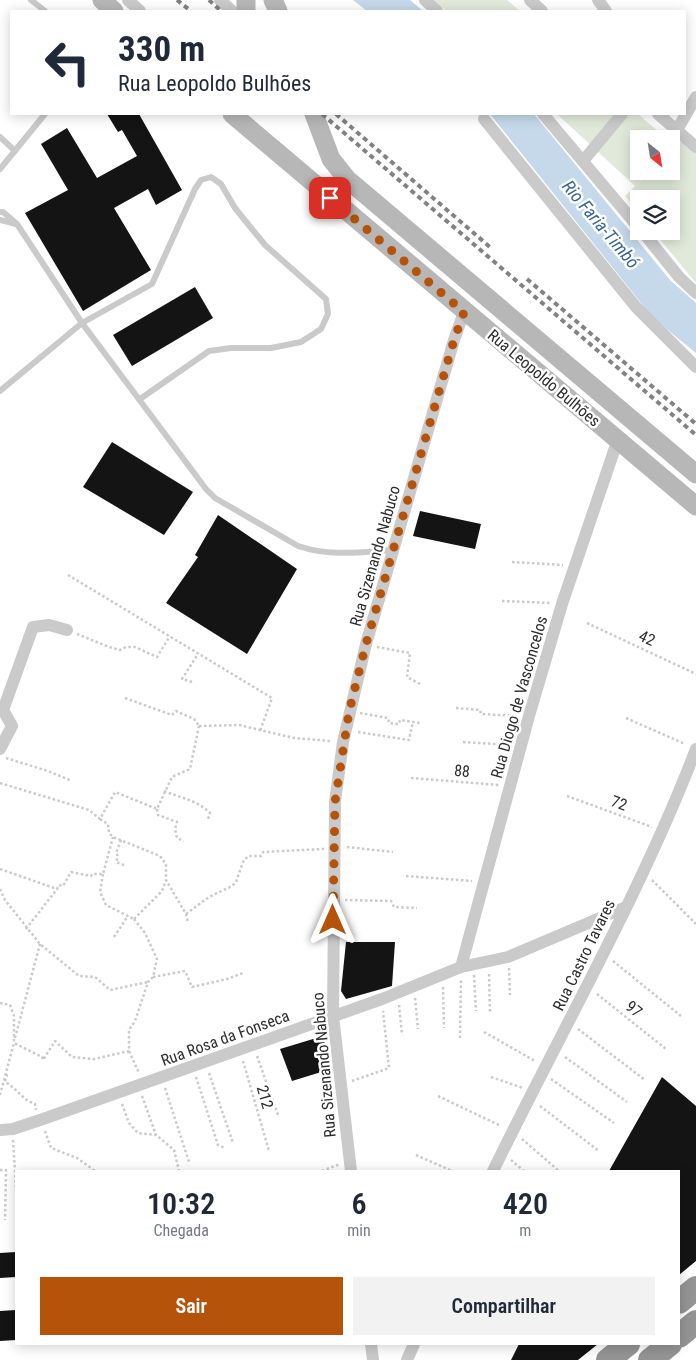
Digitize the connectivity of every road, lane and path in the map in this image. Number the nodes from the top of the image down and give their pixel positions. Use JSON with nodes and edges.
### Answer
{"nodes":[{"id":1,"x":31,"y":0,"type":"edge"},
{"id":2,"x":102,"y":0,"type":"edge"},
{"id":3,"x":128,"y":0,"type":"edge"},
{"id":4,"x":220,"y":0,"type":"edge"},
{"id":5,"x":424,"y":0,"type":"edge"},
{"id":6,"x":530,"y":0,"type":"edge"},
{"id":7,"x":44,"y":10,"type":"edge"},
{"id":8,"x":113,"y":10,"type":"edge"},
{"id":9,"x":139,"y":10,"type":"edge"},
{"id":10,"x":231,"y":10,"type":"edge"},
{"id":11,"x":437,"y":10,"type":"edge"},
{"id":12,"x":541,"y":10,"type":"edge"},
{"id":13,"x":696,"y":99,"type":"edge"},
{"id":14,"x":44,"y":115,"type":"edge"},
{"id":15,"x":233,"y":115,"type":"edge"},
{"id":16,"x":314,"y":115,"type":"edge"},
{"id":17,"x":545,"y":115,"type":"edge"},
{"id":18,"x":621,"y":115,"type":"edge"},
{"id":19,"x":659,"y":115,"type":"edge"},
{"id":20,"x":484,"y":119,"type":"dead end"},
{"id":21,"x":677,"y":130,"type":"joint"},
{"id":22,"x":680,"y":133,"type":"edge"},
{"id":23,"x":0,"y":137,"type":"edge"},
{"id":24,"x":696,"y":147,"type":"edge"},
{"id":25,"x":15,"y":151,"type":"junction"},
{"id":26,"x":583,"y":161,"type":"junction"},
{"id":27,"x":0,"y":170,"type":"edge"},
{"id":28,"x":0,"y":212,"type":"edge"},
{"id":29,"x":630,"y":217,"type":"edge"},
{"id":30,"x":0,"y":220,"type":"edge"},
{"id":31,"x":17,"y":224,"type":"junction"},
{"id":32,"x":649,"y":240,"type":"edge"},
{"id":33,"x":696,"y":293,"type":"edge"},
{"id":34,"x":464,"y":312,"type":"junction"},
{"id":35,"x":82,"y":323,"type":"junction"},
{"id":36,"x":696,"y":367,"type":"edge"},
{"id":37,"x":0,"y":391,"type":"edge"},
{"id":38,"x":140,"y":399,"type":"junction"},
{"id":39,"x":618,"y":439,"type":"junction"},
{"id":40,"x":696,"y":474,"type":"edge"},
{"id":41,"x":696,"y":506,"type":"edge"},
{"id":42,"x":394,"y":550,"type":"junction"},
{"id":43,"x":512,"y":562,"type":"dead end"},
{"id":44,"x":574,"y":565,"type":"junction"},
{"id":45,"x":68,"y":575,"type":"dead end"},
{"id":46,"x":502,"y":601,"type":"dead end"},
{"id":47,"x":562,"y":604,"type":"junction"},
{"id":48,"x":588,"y":623,"type":"dead end"},
{"id":49,"x":67,"y":630,"type":"joint"},
{"id":50,"x":170,"y":636,"type":"junction"},
{"id":51,"x":366,"y":644,"type":"junction"},
{"id":52,"x":198,"y":654,"type":"junction"},
{"id":53,"x":696,"y":674,"type":"edge"},
{"id":54,"x":192,"y":682,"type":"dead end"},
{"id":55,"x":420,"y":684,"type":"dead end"},
{"id":56,"x":125,"y":698,"type":"dead end"},
{"id":57,"x":456,"y":708,"type":"dead end"},
{"id":58,"x":349,"y":712,"type":"junction"},
{"id":59,"x":529,"y":716,"type":"junction"},
{"id":60,"x":626,"y":718,"type":"dead end"},
{"id":61,"x":413,"y":722,"type":"junction"},
{"id":62,"x":420,"y":723,"type":"dead end"},
{"id":63,"x":199,"y":726,"type":"junction"},
{"id":64,"x":260,"y":731,"type":"junction"},
{"id":65,"x":344,"y":736,"type":"junction"},
{"id":66,"x":463,"y":742,"type":"dead end"},
{"id":67,"x":521,"y":746,"type":"junction"},
{"id":68,"x":0,"y":749,"type":"edge"},
{"id":69,"x":696,"y":749,"type":"edge"},
{"id":70,"x":0,"y":756,"type":"edge"},
{"id":71,"x":411,"y":778,"type":"dead end"},
{"id":72,"x":72,"y":782,"type":"dead end"},
{"id":73,"x":0,"y":783,"type":"edge"},
{"id":74,"x":510,"y":786,"type":"junction"},
{"id":75,"x":164,"y":791,"type":"junction"},
{"id":76,"x":567,"y":796,"type":"dead end"},
{"id":77,"x":157,"y":809,"type":"junction"},
{"id":78,"x":208,"y":819,"type":"dead end"},
{"id":79,"x":100,"y":820,"type":"junction"},
{"id":80,"x":662,"y":831,"type":"junction"},
{"id":81,"x":113,"y":837,"type":"junction"},
{"id":82,"x":121,"y":840,"type":"junction"},
{"id":83,"x":184,"y":841,"type":"dead end"},
{"id":84,"x":333,"y":848,"type":"junction"},
{"id":85,"x":393,"y":852,"type":"dead end"},
{"id":86,"x":126,"y":866,"type":"dead end"},
{"id":87,"x":0,"y":869,"type":"edge"},
{"id":88,"x":644,"y":872,"type":"junction"},
{"id":89,"x":103,"y":874,"type":"junction"},
{"id":90,"x":406,"y":876,"type":"dead end"},
{"id":91,"x":166,"y":880,"type":"junction"},
{"id":92,"x":484,"y":882,"type":"junction"},
{"id":93,"x":0,"y":889,"type":"edge"},
{"id":94,"x":57,"y":889,"type":"junction"},
{"id":95,"x":333,"y":900,"type":"junction"},
{"id":96,"x":626,"y":907,"type":"junction"},
{"id":97,"x":417,"y":908,"type":"dead end"},
{"id":98,"x":186,"y":914,"type":"junction"},
{"id":99,"x":128,"y":916,"type":"junction"},
{"id":100,"x":134,"y":919,"type":"junction"},
{"id":101,"x":188,"y":924,"type":"dead end"},
{"id":102,"x":696,"y":924,"type":"edge"},
{"id":103,"x":26,"y":929,"type":"junction"},
{"id":104,"x":114,"y":937,"type":"dead end"},
{"id":105,"x":40,"y":944,"type":"junction"},
{"id":106,"x":604,"y":954,"type":"junction"},
{"id":107,"x":508,"y":957,"type":"junction"},
{"id":108,"x":488,"y":962,"type":"junction"},
{"id":109,"x":467,"y":967,"type":"junction"},
{"id":110,"x":244,"y":973,"type":"dead end"},
{"id":111,"x":443,"y":976,"type":"junction"},
{"id":112,"x":153,"y":977,"type":"junction"},
{"id":113,"x":148,"y":982,"type":"junction"},
{"id":114,"x":414,"y":987,"type":"junction"},
{"id":115,"x":588,"y":987,"type":"junction"},
{"id":116,"x":398,"y":993,"type":"junction"},
{"id":117,"x":510,"y":995,"type":"dead end"},
{"id":118,"x":382,"y":999,"type":"junction"},
{"id":119,"x":0,"y":1003,"type":"edge"},
{"id":120,"x":476,"y":1011,"type":"dead end"},
{"id":121,"x":490,"y":1012,"type":"dead end"},
{"id":122,"x":333,"y":1016,"type":"junction"},
{"id":123,"x":681,"y":1016,"type":"dead end"},
{"id":124,"x":569,"y":1022,"type":"junction"},
{"id":125,"x":444,"y":1028,"type":"dead end"},
{"id":126,"x":418,"y":1029,"type":"dead end"},
{"id":127,"x":484,"y":1032,"type":"dead end"},
{"id":128,"x":402,"y":1035,"type":"dead end"},
{"id":129,"x":460,"y":1038,"type":"dead end"},
{"id":130,"x":14,"y":1043,"type":"junction"},
{"id":131,"x":253,"y":1045,"type":"junction"},
{"id":132,"x":666,"y":1049,"type":"dead end"},
{"id":133,"x":240,"y":1050,"type":"junction"},
{"id":134,"x":555,"y":1050,"type":"junction"},
{"id":135,"x":129,"y":1051,"type":"junction"},
{"id":136,"x":205,"y":1062,"type":"junction"},
{"id":137,"x":192,"y":1066,"type":"junction"},
{"id":138,"x":543,"y":1069,"type":"junction"},
{"id":139,"x":8,"y":1070,"type":"dead end"},
{"id":140,"x":161,"y":1077,"type":"junction"},
{"id":141,"x":490,"y":1077,"type":"dead end"},
{"id":142,"x":645,"y":1080,"type":"dead end"},
{"id":143,"x":141,"y":1085,"type":"junction"},
{"id":144,"x":341,"y":1085,"type":"junction"},
{"id":145,"x":118,"y":1093,"type":"junction"},
{"id":146,"x":530,"y":1094,"type":"junction"},
{"id":147,"x":0,"y":1095,"type":"edge"},
{"id":148,"x":438,"y":1096,"type":"dead end"},
{"id":149,"x":627,"y":1102,"type":"dead end"},
{"id":150,"x":278,"y":1114,"type":"dead end"},
{"id":151,"x":40,"y":1120,"type":"junction"},
{"id":152,"x":614,"y":1123,"type":"dead end"},
{"id":153,"x":13,"y":1129,"type":"junction"},
{"id":154,"x":0,"y":1130,"type":"edge"},
{"id":155,"x":512,"y":1131,"type":"junction"},
{"id":156,"x":156,"y":1135,"type":"junction"},
{"id":157,"x":232,"y":1144,"type":"dead end"},
{"id":158,"x":225,"y":1148,"type":"dead end"},
{"id":159,"x":269,"y":1151,"type":"dead end"},
{"id":160,"x":600,"y":1151,"type":"dead end"},
{"id":161,"x":502,"y":1153,"type":"junction"},
{"id":162,"x":416,"y":1155,"type":"dead end"},
{"id":163,"x":189,"y":1162,"type":"dead end"},
{"id":164,"x":350,"y":1166,"type":"edge"},
{"id":165,"x":0,"y":1170,"type":"edge"},
{"id":166,"x":15,"y":1170,"type":"edge"},
{"id":167,"x":94,"y":1170,"type":"edge"},
{"id":168,"x":179,"y":1170,"type":"edge"},
{"id":169,"x":328,"y":1170,"type":"edge"},
{"id":170,"x":450,"y":1170,"type":"edge"},
{"id":171,"x":494,"y":1170,"type":"edge"},
{"id":172,"x":523,"y":1170,"type":"edge"},
{"id":173,"x":558,"y":1170,"type":"edge"},
{"id":174,"x":5,"y":1220,"type":"dead end"},
{"id":175,"x":696,"y":1288,"type":"edge"},
{"id":176,"x":680,"y":1301,"type":"edge"},
{"id":177,"x":696,"y":1322,"type":"edge"},
{"id":178,"x":680,"y":1337,"type":"edge"},
{"id":179,"x":371,"y":1345,"type":"edge"},
{"id":180,"x":414,"y":1345,"type":"edge"},
{"id":181,"x":627,"y":1345,"type":"edge"},
{"id":182,"x":373,"y":1360,"type":"edge"},
{"id":183,"x":407,"y":1360,"type":"edge"},
{"id":184,"x":608,"y":1360,"type":"edge"}],
"edges":[{"from":1,"to":7,"type":"lane"},
{"from":2,"to":8,"type":"main road"},
{"from":3,"to":9,"type":"street"},
{"from":4,"to":10,"type":"street"},
{"from":5,"to":11,"type":"street"},
{"from":6,"to":12,"type":"street"},
{"from":13,"to":21,"type":"street"},
{"from":14,"to":25,"type":"lane"},
{"from":15,"to":34,"type":"main road","name":"Rua Leopoldo Bulhões"},
{"from":16,"to":40,"type":"main road","name":"Rua Leopoldo Bulhões"},
{"from":17,"to":26,"type":"street"},
{"from":18,"to":26,"type":"street"},
{"from":19,"to":21,"type":"street"},
{"from":20,"to":36,"type":"street"},
{"from":22,"to":24,"type":"street"},
{"from":23,"to":25,"type":"lane"},
{"from":25,"to":27,"type":"lane"},
{"from":26,"to":29,"type":"street"},
{"from":28,"to":31,"type":"lane"},
{"from":30,"to":31,"type":"lane"},
{"from":31,"to":35,"type":"lane"},
{"from":32,"to":33,"type":"street"},
{"from":34,"to":39,"type":"main road","name":"Rua Leopoldo Bulhões"},
{"from":34,"to":42,"type":"street","name":"Rua Sizenando Nabuco"},
{"from":35,"to":37,"type":"lane"},
{"from":35,"to":38,"type":"lane"},
{"from":35,"to":38,"type":"lane"},
{"from":38,"to":42,"type":"lane"},
{"from":39,"to":41,"type":"main road","name":"Rua Leopoldo Bulhões"},
{"from":39,"to":44,"type":"street","name":"Rua Diogo de Vasconcelos"},
{"from":42,"to":51,"type":"street","name":"Rua Sizenando Nabuco"},
{"from":43,"to":44,"type":"path"},
{"from":44,"to":47,"type":"street","name":"Rua Diogo de Vasconcelos"},
{"from":45,"to":50,"type":"path"},
{"from":46,"to":47,"type":"path"},
{"from":47,"to":59,"type":"street","name":"Rua Diogo de Vasconcelos"},
{"from":48,"to":53,"type":"path","name":"42"},
{"from":49,"to":50,"type":"path"},
{"from":49,"to":68,"type":"street"},
{"from":50,"to":52,"type":"path"},
{"from":51,"to":55,"type":"path"},
{"from":51,"to":58,"type":"street","name":"Rua Sizenando Nabuco"},
{"from":52,"to":54,"type":"path"},
{"from":52,"to":64,"type":"path"},
{"from":56,"to":63,"type":"path"},
{"from":57,"to":59,"type":"path"},
{"from":58,"to":61,"type":"path"},
{"from":58,"to":65,"type":"street","name":"Rua Sizenando Nabuco"},
{"from":59,"to":67,"type":"street","name":"Rua Diogo de Vasconcelos"},
{"from":60,"to":69,"type":"path"},
{"from":61,"to":62,"type":"path"},
{"from":61,"to":65,"type":"path"},
{"from":63,"to":64,"type":"path"},
{"from":63,"to":75,"type":"path"},
{"from":64,"to":65,"type":"path"},
{"from":65,"to":84,"type":"street","name":"Rua Sizenando Nabuco"},
{"from":66,"to":67,"type":"path"},
{"from":67,"to":74,"type":"street","name":"Rua Diogo de Vasconcelos"},
{"from":69,"to":80,"type":"street","name":"Rua Castro Tavares"},
{"from":70,"to":72,"type":"path"},
{"from":71,"to":74,"type":"path","name":"88"},
{"from":73,"to":79,"type":"path"},
{"from":74,"to":92,"type":"street","name":"Rua Diogo de Vasconcelos"},
{"from":75,"to":77,"type":"path"},
{"from":75,"to":78,"type":"path"},
{"from":76,"to":80,"type":"path","name":"72"},
{"from":77,"to":79,"type":"path"},
{"from":77,"to":83,"type":"path"},
{"from":79,"to":81,"type":"path"},
{"from":80,"to":88,"type":"street","name":"Rua Castro Tavares"},
{"from":81,"to":82,"type":"path"},
{"from":81,"to":89,"type":"path"},
{"from":82,"to":86,"type":"path"},
{"from":82,"to":91,"type":"path"},
{"from":84,"to":85,"type":"path"},
{"from":84,"to":95,"type":"street","name":"Rua Sizenando Nabuco"},
{"from":84,"to":98,"type":"path"},
{"from":87,"to":94,"type":"path"},
{"from":88,"to":96,"type":"street","name":"Rua Castro Tavares"},
{"from":88,"to":102,"type":"path"},
{"from":89,"to":94,"type":"path"},
{"from":89,"to":99,"type":"path"},
{"from":90,"to":92,"type":"path"},
{"from":91,"to":98,"type":"path"},
{"from":91,"to":100,"type":"path"},
{"from":92,"to":109,"type":"street","name":"Rua Diogo de Vasconcelos"},
{"from":93,"to":103,"type":"path"},
{"from":94,"to":103,"type":"path"},
{"from":95,"to":97,"type":"path"},
{"from":95,"to":122,"type":"street","name":"Rua Sizenando Nabuco"},
{"from":96,"to":106,"type":"street","name":"Rua Castro Tavares"},
{"from":96,"to":107,"type":"street","name":"Rua Rosa da Fonseca"},
{"from":98,"to":101,"type":"path"},
{"from":99,"to":100,"type":"path"},
{"from":99,"to":104,"type":"path"},
{"from":100,"to":112,"type":"path"},
{"from":103,"to":105,"type":"path"},
{"from":105,"to":113,"type":"path"},
{"from":105,"to":130,"type":"path"},
{"from":106,"to":115,"type":"street","name":"Rua Castro Tavares"},
{"from":106,"to":123,"type":"path"},
{"from":107,"to":108,"type":"street","name":"Rua Rosa da Fonseca"},
{"from":107,"to":117,"type":"path"},
{"from":108,"to":109,"type":"street","name":"Rua Rosa da Fonseca"},
{"from":108,"to":121,"type":"path"},
{"from":109,"to":111,"type":"street","name":"Rua Rosa da Fonseca"},
{"from":109,"to":120,"type":"path"},
{"from":109,"to":129,"type":"path"},
{"from":110,"to":112,"type":"path"},
{"from":111,"to":114,"type":"street","name":"Rua Rosa da Fonseca"},
{"from":111,"to":125,"type":"path"},
{"from":112,"to":113,"type":"path"},
{"from":113,"to":135,"type":"path"},
{"from":114,"to":116,"type":"street","name":"Rua Rosa da Fonseca"},
{"from":114,"to":126,"type":"path"},
{"from":115,"to":124,"type":"street","name":"Rua Castro Tavares"},
{"from":115,"to":132,"type":"path","name":"97"},
{"from":116,"to":118,"type":"street","name":"Rua Rosa da Fonseca"},
{"from":116,"to":128,"type":"path"},
{"from":118,"to":122,"type":"street","name":"Rua Rosa da Fonseca"},
{"from":118,"to":144,"type":"path"},
{"from":119,"to":130,"type":"path"},
{"from":122,"to":131,"type":"street","name":"Rua Rosa da Fonseca"},
{"from":122,"to":144,"type":"street","name":"Rua Sizenando Nabuco"},
{"from":124,"to":134,"type":"street","name":"Rua Castro Tavares"},
{"from":124,"to":142,"type":"path"},
{"from":127,"to":138,"type":"path"},
{"from":130,"to":135,"type":"path"},
{"from":130,"to":147,"type":"path"},
{"from":131,"to":133,"type":"street","name":"Rua Rosa da Fonseca"},
{"from":131,"to":150,"type":"path"},
{"from":133,"to":136,"type":"street","name":"Rua Rosa da Fonseca"},
{"from":133,"to":159,"type":"path","name":"212"},
{"from":134,"to":138,"type":"street","name":"Rua Castro Tavares"},
{"from":134,"to":149,"type":"path"},
{"from":135,"to":143,"type":"path"},
{"from":136,"to":137,"type":"street","name":"Rua Rosa da Fonseca"},
{"from":136,"to":157,"type":"path"},
{"from":137,"to":140,"type":"street","name":"Rua Rosa da Fonseca"},
{"from":137,"to":158,"type":"path"},
{"from":138,"to":146,"type":"street","name":"Rua Castro Tavares"},
{"from":138,"to":152,"type":"path"},
{"from":139,"to":151,"type":"path"},
{"from":140,"to":143,"type":"street","name":"Rua Rosa da Fonseca"},
{"from":140,"to":163,"type":"path"},
{"from":141,"to":146,"type":"path"},
{"from":143,"to":145,"type":"street","name":"Rua Rosa da Fonseca"},
{"from":143,"to":156,"type":"path"},
{"from":144,"to":164,"type":"street","name":"Rua Sizenando Nabuco"},
{"from":145,"to":151,"type":"street","name":"Rua Rosa da Fonseca"},
{"from":145,"to":156,"type":"path"},
{"from":146,"to":155,"type":"street","name":"Rua Castro Tavares"},
{"from":146,"to":160,"type":"path"},
{"from":148,"to":155,"type":"path"},
{"from":151,"to":153,"type":"street","name":"Rua Rosa da Fonseca"},
{"from":151,"to":167,"type":"path"},
{"from":153,"to":154,"type":"street","name":"Rua Rosa da Fonseca"},
{"from":153,"to":166,"type":"path"},
{"from":155,"to":161,"type":"street","name":"Rua Castro Tavares"},
{"from":155,"to":173,"type":"path"},
{"from":156,"to":168,"type":"path"},
{"from":161,"to":171,"type":"street","name":"Rua Castro Tavares"},
{"from":161,"to":172,"type":"path"},
{"from":162,"to":170,"type":"path"},
{"from":164,"to":169,"type":"path"},
{"from":165,"to":174,"type":"path"},
{"from":175,"to":176,"type":"highway"},
{"from":177,"to":178,"type":"highway"},
{"from":179,"to":182,"type":"street"},
{"from":180,"to":183,"type":"street"},
{"from":181,"to":184,"type":"highway"}]}
